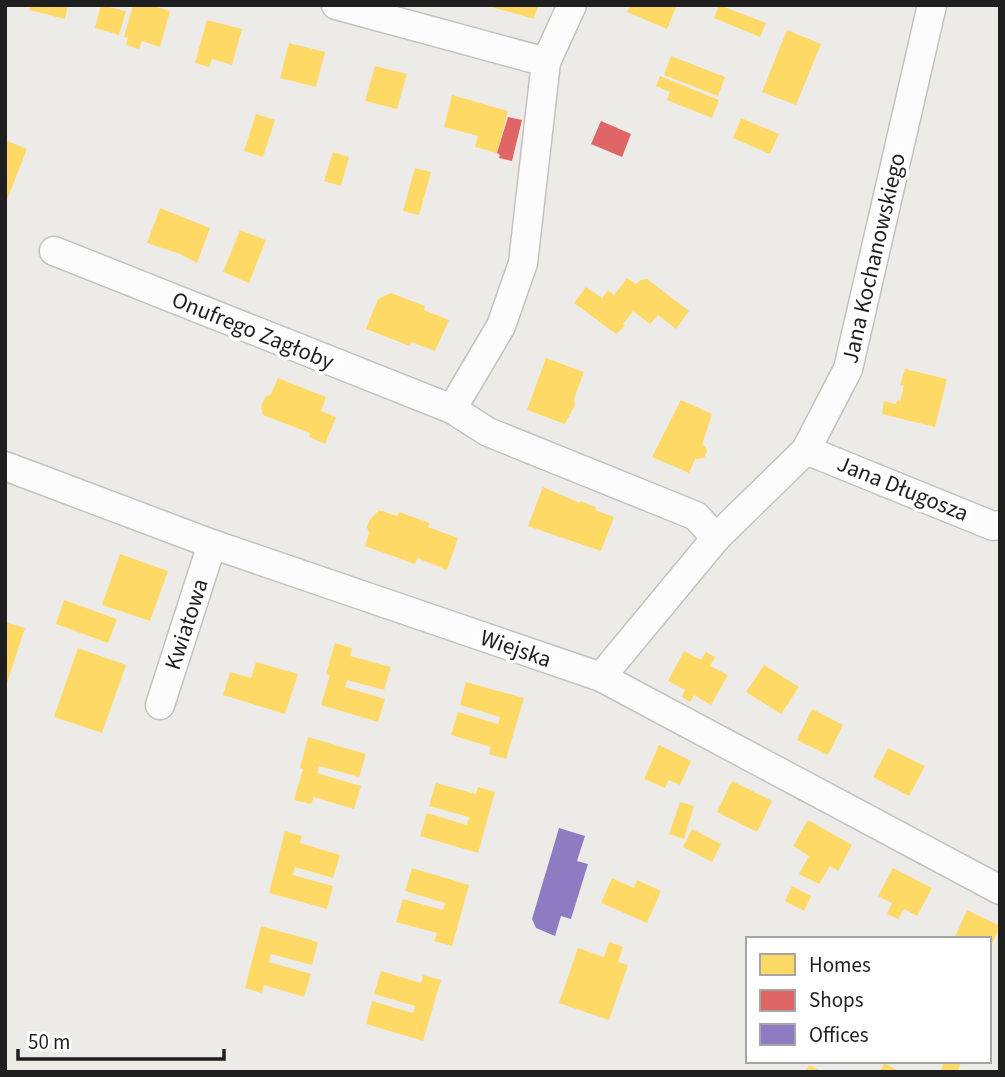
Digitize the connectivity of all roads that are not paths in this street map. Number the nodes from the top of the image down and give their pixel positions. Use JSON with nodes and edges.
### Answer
{"nodes":[{"id":1,"x":336,"y":5,"type":"edge"},
{"id":2,"x":572,"y":5,"type":"edge"},
{"id":3,"x":932,"y":5,"type":"edge"},
{"id":4,"x":546,"y":62,"type":"junction"},
{"id":5,"x":54,"y":251,"type":"dead end"},
{"id":6,"x":452,"y":409,"type":"junction"},
{"id":7,"x":806,"y":450,"type":"junction"},
{"id":8,"x":5,"y":466,"type":"edge"},
{"id":9,"x":1000,"y":525,"type":"edge"},
{"id":10,"x":716,"y":538,"type":"junction"},
{"id":11,"x":212,"y":544,"type":"junction"},
{"id":12,"x":601,"y":677,"type":"junction"},
{"id":13,"x":160,"y":705,"type":"dead end"},
{"id":14,"x":1000,"y":890,"type":"edge"}],
"edges":[{"from":1,"to":4,"type":"street"},
{"from":2,"to":4,"type":"street"},
{"from":3,"to":7,"type":"street","name":"Jana Kochanowskiego"},
{"from":4,"to":6,"type":"street"},
{"from":5,"to":6,"type":"street","name":"Onufrego Zagłoby"},
{"from":6,"to":10,"type":"street","name":"Onufrego Zagłoby"},
{"from":7,"to":9,"type":"street","name":"Jana Długosza"},
{"from":7,"to":10,"type":"street","name":"Jana Kochanowskiego"},
{"from":8,"to":11,"type":"street","name":"Wiejska"},
{"from":10,"to":12,"type":"street","name":"Jana Kochanowskiego"},
{"from":11,"to":12,"type":"street","name":"Wiejska"},
{"from":11,"to":13,"type":"street","name":"Kwiatowa"},
{"from":12,"to":14,"type":"street","name":"Wiejska"}]}
